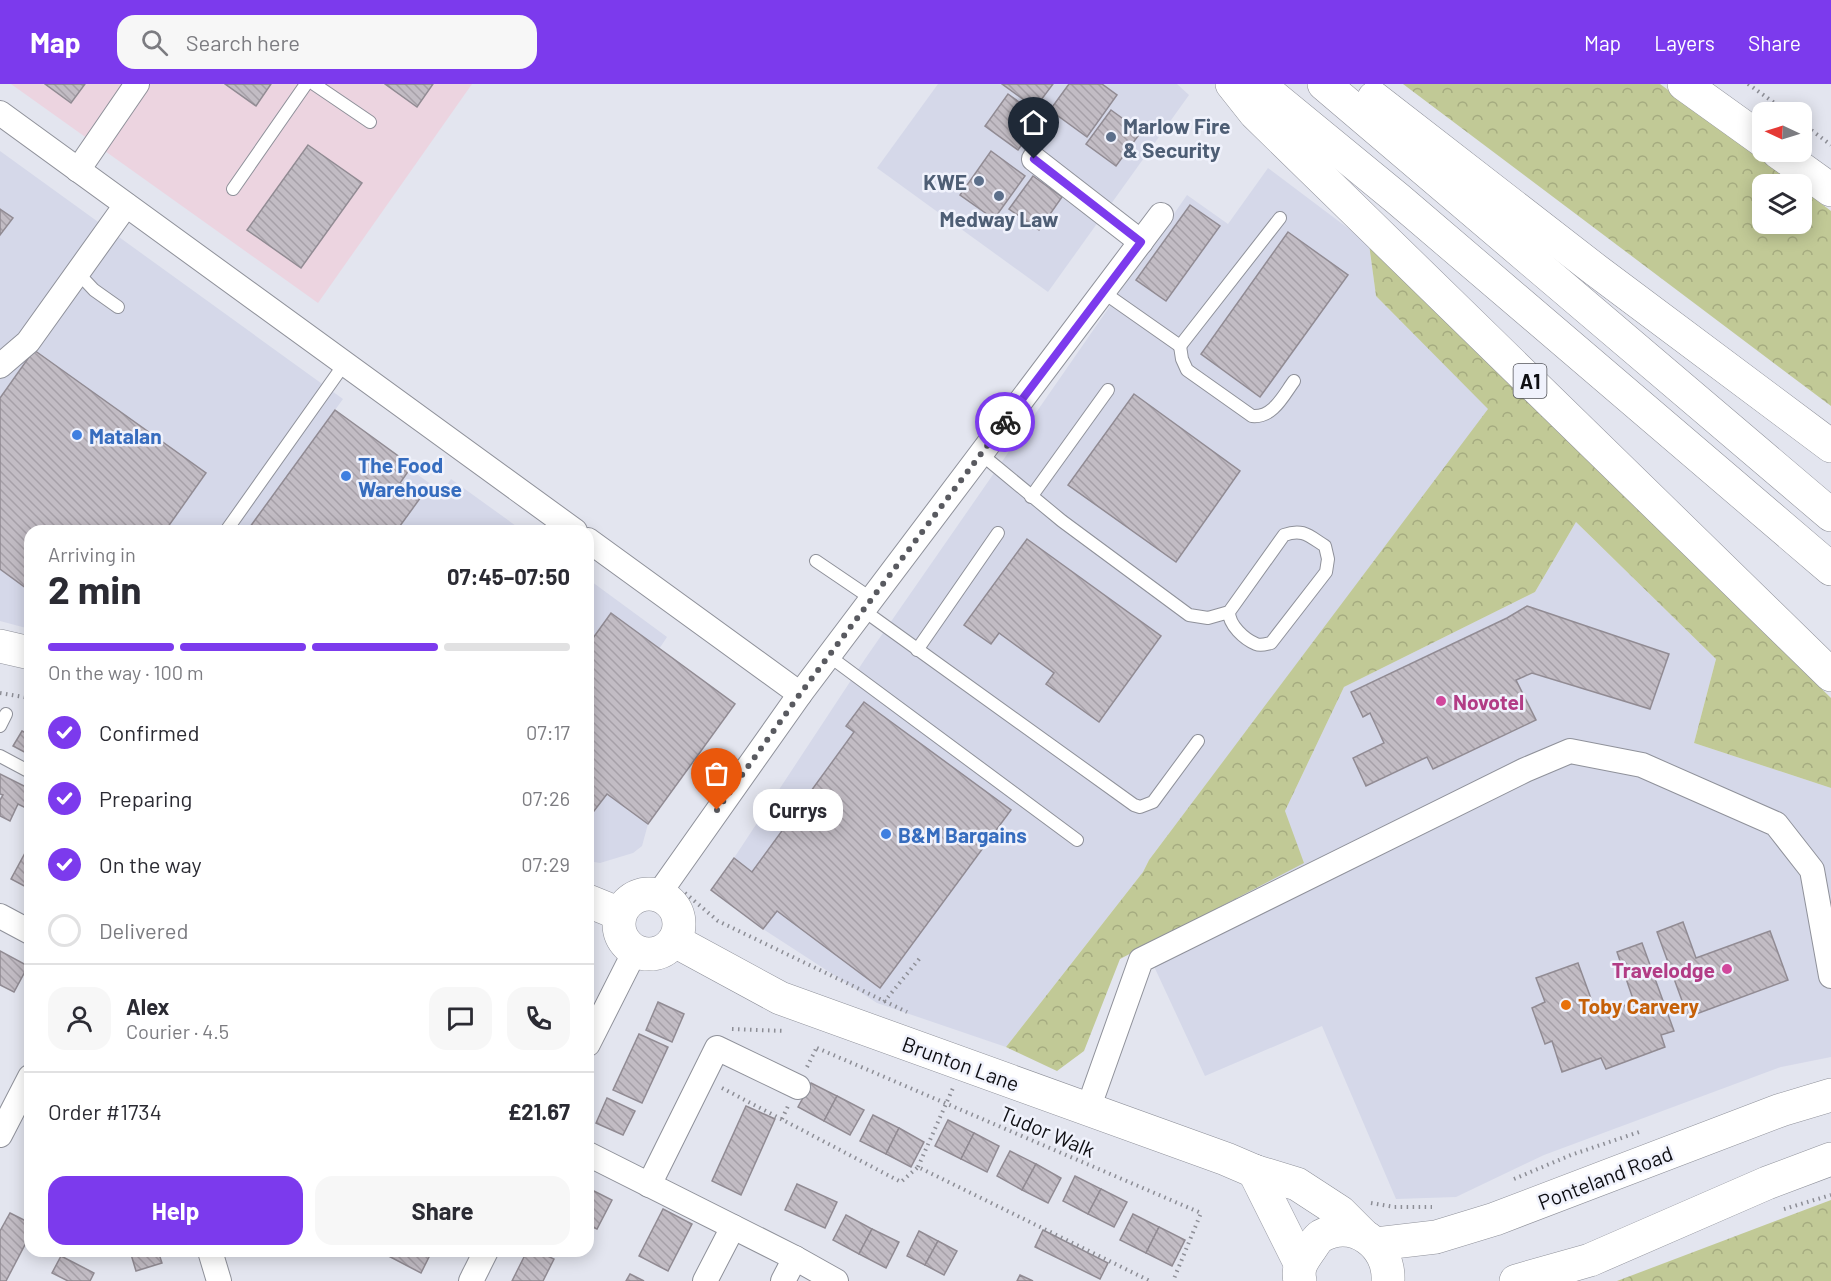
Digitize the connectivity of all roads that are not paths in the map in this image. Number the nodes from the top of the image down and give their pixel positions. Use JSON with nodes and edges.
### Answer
{"nodes":[{"id":1,"x":137,"y":84,"type":"edge"},
{"id":2,"x":306,"y":84,"type":"edge"},
{"id":3,"x":314,"y":84,"type":"edge"},
{"id":4,"x":1232,"y":84,"type":"edge"},
{"id":5,"x":1258,"y":84,"type":"edge"},
{"id":6,"x":1324,"y":84,"type":"edge"},
{"id":7,"x":1355,"y":84,"type":"edge"},
{"id":8,"x":1684,"y":84,"type":"edge"},
{"id":9,"x":0,"y":113,"type":"edge"},
{"id":10,"x":370,"y":122,"type":"dead end"},
{"id":11,"x":1752,"y":133,"type":"edge"},
{"id":12,"x":1034,"y":159,"type":"dead end"},
{"id":13,"x":1792,"y":162,"type":"edge"},
{"id":14,"x":78,"y":170,"type":"junction"},
{"id":15,"x":233,"y":189,"type":"dead end"},
{"id":16,"x":1831,"y":190,"type":"edge"},
{"id":17,"x":126,"y":205,"type":"junction"},
{"id":18,"x":1161,"y":214,"type":"dead end"},
{"id":19,"x":1280,"y":218,"type":"dead end"},
{"id":20,"x":1141,"y":242,"type":"junction"},
{"id":21,"x":79,"y":274,"type":"junction"},
{"id":22,"x":1103,"y":292,"type":"junction"},
{"id":23,"x":118,"y":307,"type":"dead end"},
{"id":24,"x":1180,"y":346,"type":"junction"},
{"id":25,"x":345,"y":363,"type":"junction"},
{"id":26,"x":0,"y":366,"type":"edge"},
{"id":27,"x":1294,"y":381,"type":"dead end"},
{"id":28,"x":1108,"y":390,"type":"dead end"},
{"id":29,"x":1831,"y":446,"type":"edge"},
{"id":30,"x":981,"y":454,"type":"junction"},
{"id":31,"x":1031,"y":497,"type":"junction"},
{"id":32,"x":1831,"y":515,"type":"edge"},
{"id":33,"x":230,"y":525,"type":"edge"},
{"id":34,"x":567,"y":525,"type":"edge"},
{"id":35,"x":998,"y":533,"type":"dead end"},
{"id":36,"x":594,"y":544,"type":"edge"},
{"id":37,"x":816,"y":561,"type":"dead end"},
{"id":38,"x":1831,"y":569,"type":"edge"},
{"id":39,"x":867,"y":604,"type":"junction"},
{"id":40,"x":1228,"y":612,"type":"junction"},
{"id":41,"x":0,"y":646,"type":"edge"},
{"id":42,"x":917,"y":650,"type":"junction"},
{"id":43,"x":24,"y":652,"type":"edge"},
{"id":44,"x":829,"y":656,"type":"junction"},
{"id":45,"x":1831,"y":675,"type":"edge"},
{"id":46,"x":800,"y":694,"type":"junction"},
{"id":47,"x":6,"y":714,"type":"dead end"},
{"id":48,"x":0,"y":726,"type":"edge"},
{"id":49,"x":1198,"y":741,"type":"dead end"},
{"id":50,"x":0,"y":756,"type":"edge"},
{"id":51,"x":24,"y":769,"type":"edge"},
{"id":52,"x":1077,"y":840,"type":"dead end"},
{"id":53,"x":658,"y":895,"type":"junction"},
{"id":54,"x":594,"y":903,"type":"edge"},
{"id":55,"x":620,"y":914,"type":"junction"},
{"id":56,"x":0,"y":916,"type":"edge"},
{"id":57,"x":24,"y":929,"type":"edge"},
{"id":58,"x":675,"y":942,"type":"junction"},
{"id":59,"x":635,"y":951,"type":"junction"},
{"id":60,"x":1831,"y":976,"type":"edge"},
{"id":61,"x":594,"y":1032,"type":"edge"},
{"id":62,"x":798,"y":1087,"type":"dead end"},
{"id":63,"x":1831,"y":1095,"type":"edge"},
{"id":64,"x":23,"y":1106,"type":"edge"},
{"id":65,"x":1088,"y":1109,"type":"junction"},
{"id":66,"x":0,"y":1135,"type":"edge"},
{"id":67,"x":594,"y":1157,"type":"edge"},
{"id":68,"x":1831,"y":1159,"type":"edge"},
{"id":69,"x":1254,"y":1171,"type":"junction"},
{"id":70,"x":649,"y":1185,"type":"junction"},
{"id":71,"x":733,"y":1227,"type":"junction"},
{"id":72,"x":1359,"y":1230,"type":"junction"},
{"id":73,"x":211,"y":1257,"type":"edge"},
{"id":74,"x":483,"y":1257,"type":"edge"},
{"id":75,"x":795,"y":1258,"type":"junction"},
{"id":76,"x":1299,"y":1275,"type":"edge"},
{"id":77,"x":214,"y":1280,"type":"edge"},
{"id":78,"x":471,"y":1281,"type":"edge"},
{"id":79,"x":705,"y":1281,"type":"edge"},
{"id":80,"x":783,"y":1281,"type":"edge"},
{"id":81,"x":836,"y":1281,"type":"edge"},
{"id":82,"x":1388,"y":1281,"type":"edge"},
{"id":83,"x":1516,"y":1281,"type":"edge"}],
"edges":[{"from":1,"to":14,"type":"street"},
{"from":2,"to":15,"type":"lane"},
{"from":3,"to":10,"type":"lane"},
{"from":4,"to":45,"type":"main road","number":"A1"},
{"from":5,"to":38,"type":"main road","number":"A1"},
{"from":6,"to":32,"type":"main road"},
{"from":7,"to":29,"type":"main road"},
{"from":8,"to":11,"type":"main road"},
{"from":9,"to":14,"type":"street"},
{"from":12,"to":20,"type":"street"},
{"from":13,"to":16,"type":"main road"},
{"from":14,"to":17,"type":"street"},
{"from":17,"to":21,"type":"street"},
{"from":17,"to":25,"type":"street"},
{"from":18,"to":20,"type":"street"},
{"from":19,"to":24,"type":"lane"},
{"from":20,"to":22,"type":"street"},
{"from":21,"to":23,"type":"lane"},
{"from":21,"to":26,"type":"street"},
{"from":22,"to":24,"type":"lane"},
{"from":22,"to":30,"type":"street"},
{"from":24,"to":27,"type":"lane"},
{"from":25,"to":33,"type":"lane"},
{"from":25,"to":34,"type":"street"},
{"from":28,"to":31,"type":"lane"},
{"from":30,"to":31,"type":"lane"},
{"from":30,"to":39,"type":"street"},
{"from":31,"to":40,"type":"lane"},
{"from":35,"to":42,"type":"lane"},
{"from":36,"to":46,"type":"street"},
{"from":37,"to":39,"type":"lane"},
{"from":39,"to":42,"type":"lane"},
{"from":39,"to":44,"type":"street"},
{"from":40,"to":40,"type":"lane"},
{"from":41,"to":43,"type":"main road"},
{"from":42,"to":49,"type":"lane"},
{"from":44,"to":46,"type":"street"},
{"from":44,"to":52,"type":"lane"},
{"from":46,"to":53,"type":"street"},
{"from":47,"to":48,"type":"lane"},
{"from":50,"to":51,"type":"lane"},
{"from":53,"to":55,"type":"main road"},
{"from":53,"to":58,"type":"main road"},
{"from":54,"to":55,"type":"main road"},
{"from":55,"to":59,"type":"main road"},
{"from":56,"to":57,"type":"street"},
{"from":58,"to":59,"type":"main road"},
{"from":58,"to":65,"type":"main road","name":"Brunton Lane"},
{"from":59,"to":61,"type":"street"},
{"from":60,"to":65,"type":"street"},
{"from":62,"to":70,"type":"street"},
{"from":63,"to":72,"type":"main road","name":"Ponteland Road"},
{"from":64,"to":66,"type":"street"},
{"from":65,"to":69,"type":"main road","name":"Brunton Lane"},
{"from":67,"to":70,"type":"street"},
{"from":68,"to":83,"type":"main road"},
{"from":69,"to":72,"type":"main road","name":"Brunton Lane"},
{"from":69,"to":76,"type":"main road"},
{"from":70,"to":71,"type":"street"},
{"from":71,"to":75,"type":"street"},
{"from":71,"to":79,"type":"street"},
{"from":72,"to":76,"type":"main road","name":"Ponteland Road"},
{"from":72,"to":82,"type":"main road"},
{"from":73,"to":77,"type":"street"},
{"from":74,"to":78,"type":"street"},
{"from":75,"to":80,"type":"street"},
{"from":75,"to":81,"type":"street"}]}
